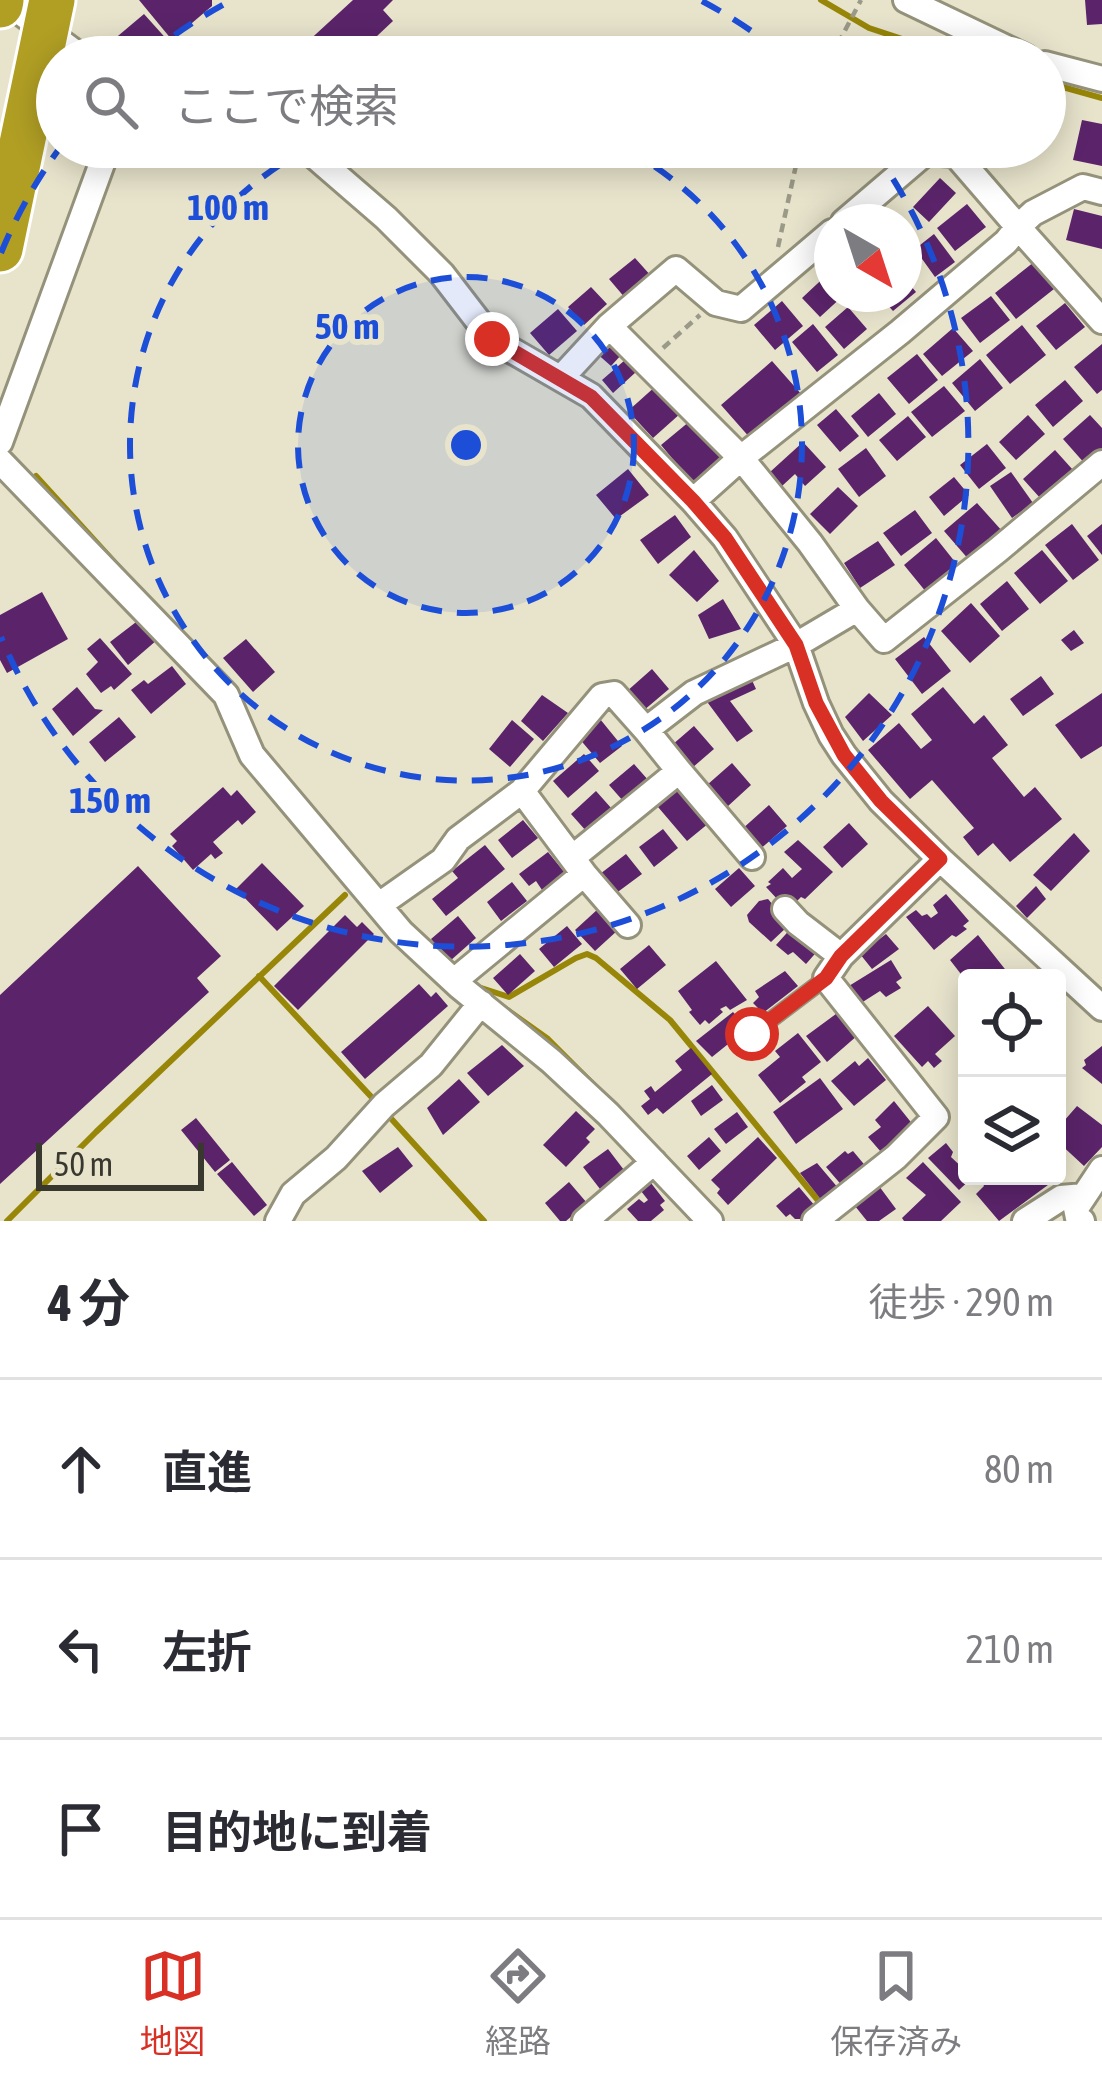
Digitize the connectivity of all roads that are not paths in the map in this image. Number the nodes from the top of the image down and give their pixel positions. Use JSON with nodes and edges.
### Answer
{"nodes":[{"id":1,"x":907,"y":0,"type":"edge"},
{"id":2,"x":2,"y":2,"type":"edge"},
{"id":3,"x":48,"y":14,"type":"edge"},
{"id":4,"x":981,"y":36,"type":"edge"},
{"id":5,"x":1066,"y":70,"type":"edge"},
{"id":6,"x":36,"y":73,"type":"edge"},
{"id":7,"x":1102,"y":80,"type":"edge"},
{"id":8,"x":100,"y":168,"type":"edge"},
{"id":9,"x":328,"y":168,"type":"edge"},
{"id":10,"x":907,"y":168,"type":"edge"},
{"id":11,"x":968,"y":168,"type":"edge"},
{"id":12,"x":1102,"y":192,"type":"edge"},
{"id":13,"x":865,"y":204,"type":"edge"},
{"id":14,"x":1018,"y":227,"type":"junction"},
{"id":15,"x":814,"y":247,"type":"edge"},
{"id":16,"x":0,"y":249,"type":"edge"},
{"id":17,"x":1102,"y":321,"type":"edge"},
{"id":18,"x":609,"y":326,"type":"junction"},
{"id":19,"x":561,"y":378,"type":"junction"},
{"id":20,"x":0,"y":442,"type":"edge"},
{"id":21,"x":741,"y":458,"type":"junction"},
{"id":22,"x":0,"y":461,"type":"edge"},
{"id":23,"x":1102,"y":463,"type":"edge"},
{"id":24,"x":693,"y":501,"type":"junction"},
{"id":25,"x":857,"y":609,"type":"junction"},
{"id":26,"x":796,"y":645,"type":"junction"},
{"id":27,"x":646,"y":730,"type":"junction"},
{"id":28,"x":679,"y":771,"type":"junction"},
{"id":29,"x":522,"y":791,"type":"junction"},
{"id":30,"x":752,"y":857,"type":"dead end"},
{"id":31,"x":940,"y":859,"type":"junction"},
{"id":32,"x":578,"y":866,"type":"junction"},
{"id":33,"x":379,"y":904,"type":"junction"},
{"id":34,"x":785,"y":908,"type":"dead end"},
{"id":35,"x":628,"y":925,"type":"dead end"},
{"id":36,"x":841,"y":956,"type":"junction"},
{"id":37,"x":826,"y":978,"type":"junction"},
{"id":38,"x":454,"y":981,"type":"junction"},
{"id":39,"x":482,"y":1003,"type":"junction"},
{"id":40,"x":1102,"y":1008,"type":"edge"},
{"id":41,"x":752,"y":1034,"type":"dead end"},
{"id":42,"x":654,"y":1162,"type":"junction"},
{"id":43,"x":1102,"y":1169,"type":"edge"},
{"id":44,"x":1083,"y":1209,"type":"edge"},
{"id":45,"x":278,"y":1221,"type":"edge"},
{"id":46,"x":585,"y":1221,"type":"edge"},
{"id":47,"x":710,"y":1221,"type":"edge"},
{"id":48,"x":815,"y":1221,"type":"edge"},
{"id":49,"x":1025,"y":1221,"type":"edge"}],
"edges":[{"from":1,"to":4,"type":"street"},
{"from":2,"to":3,"type":"street"},
{"from":5,"to":7,"type":"street"},
{"from":6,"to":16,"type":"highway"},
{"from":8,"to":20,"type":"street"},
{"from":9,"to":19,"type":"street"},
{"from":10,"to":13,"type":"street"},
{"from":11,"to":14,"type":"street"},
{"from":12,"to":14,"type":"street"},
{"from":14,"to":17,"type":"street"},
{"from":14,"to":21,"type":"street"},
{"from":15,"to":18,"type":"street"},
{"from":18,"to":19,"type":"street"},
{"from":18,"to":21,"type":"street"},
{"from":19,"to":24,"type":"street"},
{"from":21,"to":24,"type":"street"},
{"from":21,"to":25,"type":"street"},
{"from":22,"to":33,"type":"street"},
{"from":23,"to":25,"type":"street"},
{"from":24,"to":26,"type":"street"},
{"from":25,"to":26,"type":"street"},
{"from":26,"to":27,"type":"street"},
{"from":26,"to":31,"type":"street"},
{"from":27,"to":28,"type":"street"},
{"from":27,"to":29,"type":"street"},
{"from":28,"to":30,"type":"street"},
{"from":28,"to":32,"type":"street"},
{"from":29,"to":32,"type":"street"},
{"from":29,"to":33,"type":"street"},
{"from":31,"to":36,"type":"street"},
{"from":31,"to":40,"type":"street"},
{"from":32,"to":35,"type":"street"},
{"from":32,"to":38,"type":"street"},
{"from":33,"to":38,"type":"street"},
{"from":34,"to":36,"type":"street"},
{"from":36,"to":37,"type":"street"},
{"from":37,"to":41,"type":"lane"},
{"from":37,"to":48,"type":"street"},
{"from":38,"to":39,"type":"street"},
{"from":39,"to":42,"type":"street"},
{"from":39,"to":45,"type":"street"},
{"from":42,"to":46,"type":"street"},
{"from":42,"to":47,"type":"street"},
{"from":43,"to":44,"type":"street"},
{"from":44,"to":49,"type":"street"}]}
